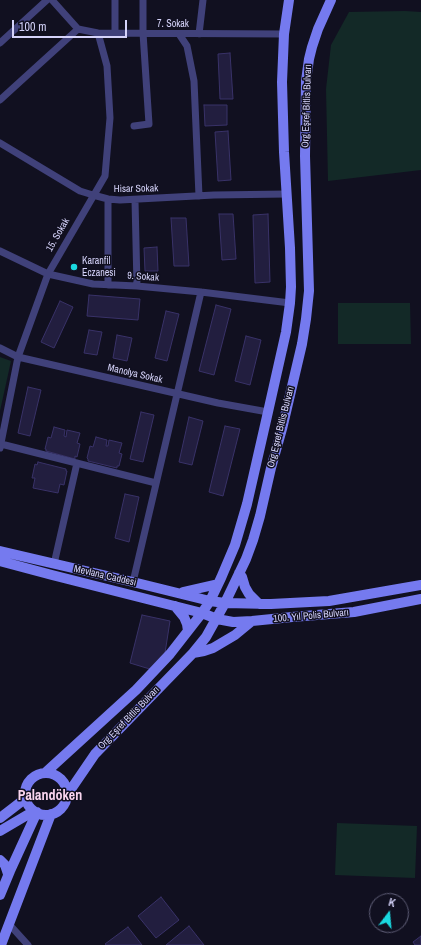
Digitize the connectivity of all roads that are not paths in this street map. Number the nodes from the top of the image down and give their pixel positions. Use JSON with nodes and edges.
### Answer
{"nodes":[{"id":1,"x":46,"y":0,"type":"edge"},
{"id":2,"x":52,"y":0,"type":"edge"},
{"id":3,"x":115,"y":0,"type":"edge"},
{"id":4,"x":143,"y":0,"type":"edge"},
{"id":5,"x":203,"y":0,"type":"edge"},
{"id":6,"x":289,"y":0,"type":"edge"},
{"id":7,"x":331,"y":0,"type":"edge"},
{"id":8,"x":78,"y":29,"type":"junction"},
{"id":9,"x":98,"y":33,"type":"junction"},
{"id":10,"x":115,"y":33,"type":"junction"},
{"id":11,"x":143,"y":33,"type":"junction"},
{"id":12,"x":179,"y":34,"type":"junction"},
{"id":13,"x":199,"y":34,"type":"junction"},
{"id":14,"x":284,"y":34,"type":"junction"},
{"id":15,"x":0,"y":43,"type":"edge"},
{"id":16,"x":0,"y":100,"type":"edge"},
{"id":17,"x":134,"y":126,"type":"dead end"},
{"id":18,"x":0,"y":143,"type":"edge"},
{"id":19,"x":287,"y":194,"type":"junction"},
{"id":20,"x":93,"y":195,"type":"junction"},
{"id":21,"x":199,"y":196,"type":"junction"},
{"id":22,"x":108,"y":199,"type":"junction"},
{"id":23,"x":135,"y":200,"type":"junction"},
{"id":24,"x":0,"y":251,"type":"edge"},
{"id":25,"x":48,"y":274,"type":"junction"},
{"id":26,"x":108,"y":285,"type":"junction"},
{"id":27,"x":137,"y":286,"type":"junction"},
{"id":28,"x":201,"y":292,"type":"junction"},
{"id":29,"x":290,"y":303,"type":"junction"},
{"id":30,"x":0,"y":348,"type":"edge"},
{"id":31,"x":18,"y":357,"type":"junction"},
{"id":32,"x":178,"y":394,"type":"junction"},
{"id":33,"x":268,"y":412,"type":"junction"},
{"id":34,"x":0,"y":446,"type":"edge"},
{"id":35,"x":77,"y":463,"type":"junction"},
{"id":36,"x":156,"y":483,"type":"junction"},
{"id":37,"x":0,"y":551,"type":"edge"},
{"id":38,"x":0,"y":561,"type":"edge"},
{"id":39,"x":54,"y":564,"type":"junction"},
{"id":40,"x":239,"y":573,"type":"junction"},
{"id":41,"x":133,"y":582,"type":"junction"},
{"id":42,"x":218,"y":584,"type":"junction"},
{"id":43,"x":421,"y":585,"type":"edge"},
{"id":44,"x":179,"y":593,"type":"junction"},
{"id":45,"x":421,"y":599,"type":"edge"},
{"id":46,"x":210,"y":601,"type":"junction"},
{"id":47,"x":225,"y":603,"type":"junction"},
{"id":48,"x":259,"y":604,"type":"junction"},
{"id":49,"x":175,"y":606,"type":"junction"},
{"id":50,"x":202,"y":613,"type":"junction"},
{"id":51,"x":217,"y":619,"type":"junction"},
{"id":52,"x":252,"y":621,"type":"junction"},
{"id":53,"x":188,"y":631,"type":"junction"},
{"id":54,"x":192,"y":652,"type":"junction"},
{"id":55,"x":45,"y":773,"type":"junction"},
{"id":56,"x":67,"y":795,"type":"junction"},
{"id":57,"x":26,"y":798,"type":"junction"},
{"id":58,"x":35,"y":811,"type":"junction"},
{"id":59,"x":2,"y":813,"type":"edge"},
{"id":60,"x":50,"y":814,"type":"junction"},
{"id":61,"x":0,"y":831,"type":"edge"},
{"id":62,"x":0,"y":860,"type":"edge"},
{"id":63,"x":8,"y":874,"type":"junction"},
{"id":64,"x":0,"y":895,"type":"edge"},
{"id":65,"x":10,"y":924,"type":"junction"},
{"id":66,"x":1,"y":945,"type":"edge"},
{"id":67,"x":28,"y":945,"type":"edge"}],
"edges":[{"from":1,"to":15,"type":"street"},
{"from":2,"to":8,"type":"street"},
{"from":3,"to":10,"type":"street"},
{"from":4,"to":11,"type":"street"},
{"from":5,"to":13,"type":"street"},
{"from":6,"to":14,"type":"main road"},
{"from":7,"to":40,"type":"main road","name":"Org Eşref Bitlis Bulvarı"},
{"from":8,"to":9,"type":"street","name":"7. Sokak"},
{"from":8,"to":16,"type":"street"},
{"from":9,"to":10,"type":"street","name":"7. Sokak"},
{"from":9,"to":20,"type":"street","name":"15. Sokak"},
{"from":10,"to":11,"type":"street","name":"7. Sokak"},
{"from":11,"to":12,"type":"street","name":"7. Sokak"},
{"from":11,"to":17,"type":"street"},
{"from":12,"to":13,"type":"street","name":"7. Sokak"},
{"from":12,"to":21,"type":"street"},
{"from":13,"to":14,"type":"street","name":"7. Sokak"},
{"from":14,"to":19,"type":"main road"},
{"from":18,"to":20,"type":"street","name":"Hisar Sokak"},
{"from":19,"to":21,"type":"street","name":"Hisar Sokak"},
{"from":19,"to":29,"type":"main road"},
{"from":20,"to":22,"type":"street","name":"Hisar Sokak"},
{"from":20,"to":25,"type":"street","name":"15. Sokak"},
{"from":21,"to":23,"type":"street","name":"Hisar Sokak"},
{"from":22,"to":23,"type":"street","name":"Hisar Sokak"},
{"from":22,"to":26,"type":"street"},
{"from":23,"to":27,"type":"street"},
{"from":24,"to":25,"type":"street","name":"9. Sokak"},
{"from":25,"to":26,"type":"street","name":"9. Sokak"},
{"from":25,"to":31,"type":"street","name":"15. Sokak"},
{"from":26,"to":27,"type":"street","name":"9. Sokak"},
{"from":27,"to":28,"type":"street","name":"9. Sokak"},
{"from":28,"to":29,"type":"street","name":"9. Sokak"},
{"from":28,"to":32,"type":"street"},
{"from":29,"to":33,"type":"main road"},
{"from":30,"to":31,"type":"street","name":"Manolya Sokak"},
{"from":31,"to":32,"type":"street","name":"Manolya Sokak"},
{"from":31,"to":34,"type":"street","name":"15. Sokak"},
{"from":32,"to":33,"type":"street","name":"Manolya Sokak"},
{"from":32,"to":36,"type":"street"},
{"from":33,"to":42,"type":"main road"},
{"from":34,"to":35,"type":"street"},
{"from":35,"to":36,"type":"street"},
{"from":35,"to":39,"type":"street"},
{"from":36,"to":41,"type":"street"},
{"from":37,"to":39,"type":"main road","name":"Mevlana Caddesi"},
{"from":38,"to":49,"type":"main road","name":"Mevlana Caddesi"},
{"from":39,"to":41,"type":"main road","name":"Mevlana Caddesi"},
{"from":40,"to":47,"type":"main road","name":"Org Eşref Bitlis Bulvarı"},
{"from":40,"to":48,"type":"main road"},
{"from":41,"to":44,"type":"main road","name":"Mevlana Caddesi"},
{"from":42,"to":44,"type":"main road"},
{"from":42,"to":46,"type":"main road"},
{"from":43,"to":48,"type":"main road","name":"Mevlana Caddesi"},
{"from":44,"to":46,"type":"main road","name":"Mevlana Caddesi"},
{"from":45,"to":52,"type":"main road","name":"100. Yıl Polis Bulvarı"},
{"from":46,"to":47,"type":"main road","name":"Mevlana Caddesi"},
{"from":46,"to":50,"type":"main road"},
{"from":47,"to":48,"type":"main road","name":"Mevlana Caddesi"},
{"from":47,"to":51,"type":"main road","name":"Org Eşref Bitlis Bulvarı"},
{"from":49,"to":50,"type":"main road","name":"Mevlana Caddesi"},
{"from":49,"to":53,"type":"main road"},
{"from":50,"to":51,"type":"main road","name":"100. Yıl Polis Bulvarı"},
{"from":50,"to":53,"type":"main road"},
{"from":51,"to":52,"type":"main road","name":"100. Yıl Polis Bulvarı"},
{"from":51,"to":54,"type":"main road","name":"Org Eşref Bitlis Bulvarı"},
{"from":52,"to":54,"type":"main road"},
{"from":53,"to":55,"type":"main road"},
{"from":54,"to":56,"type":"main road","name":"Org Eşref Bitlis Bulvarı"},
{"from":55,"to":56,"type":"main road"},
{"from":55,"to":57,"type":"main road"},
{"from":56,"to":60,"type":"main road"},
{"from":57,"to":58,"type":"main road"},
{"from":57,"to":59,"type":"main road"},
{"from":58,"to":60,"type":"main road"},
{"from":58,"to":61,"type":"main road"},
{"from":58,"to":63,"type":"main road"},
{"from":60,"to":65,"type":"main road"},
{"from":62,"to":63,"type":"main road"},
{"from":63,"to":64,"type":"main road"},
{"from":65,"to":66,"type":"main road"},
{"from":65,"to":67,"type":"street"}]}
